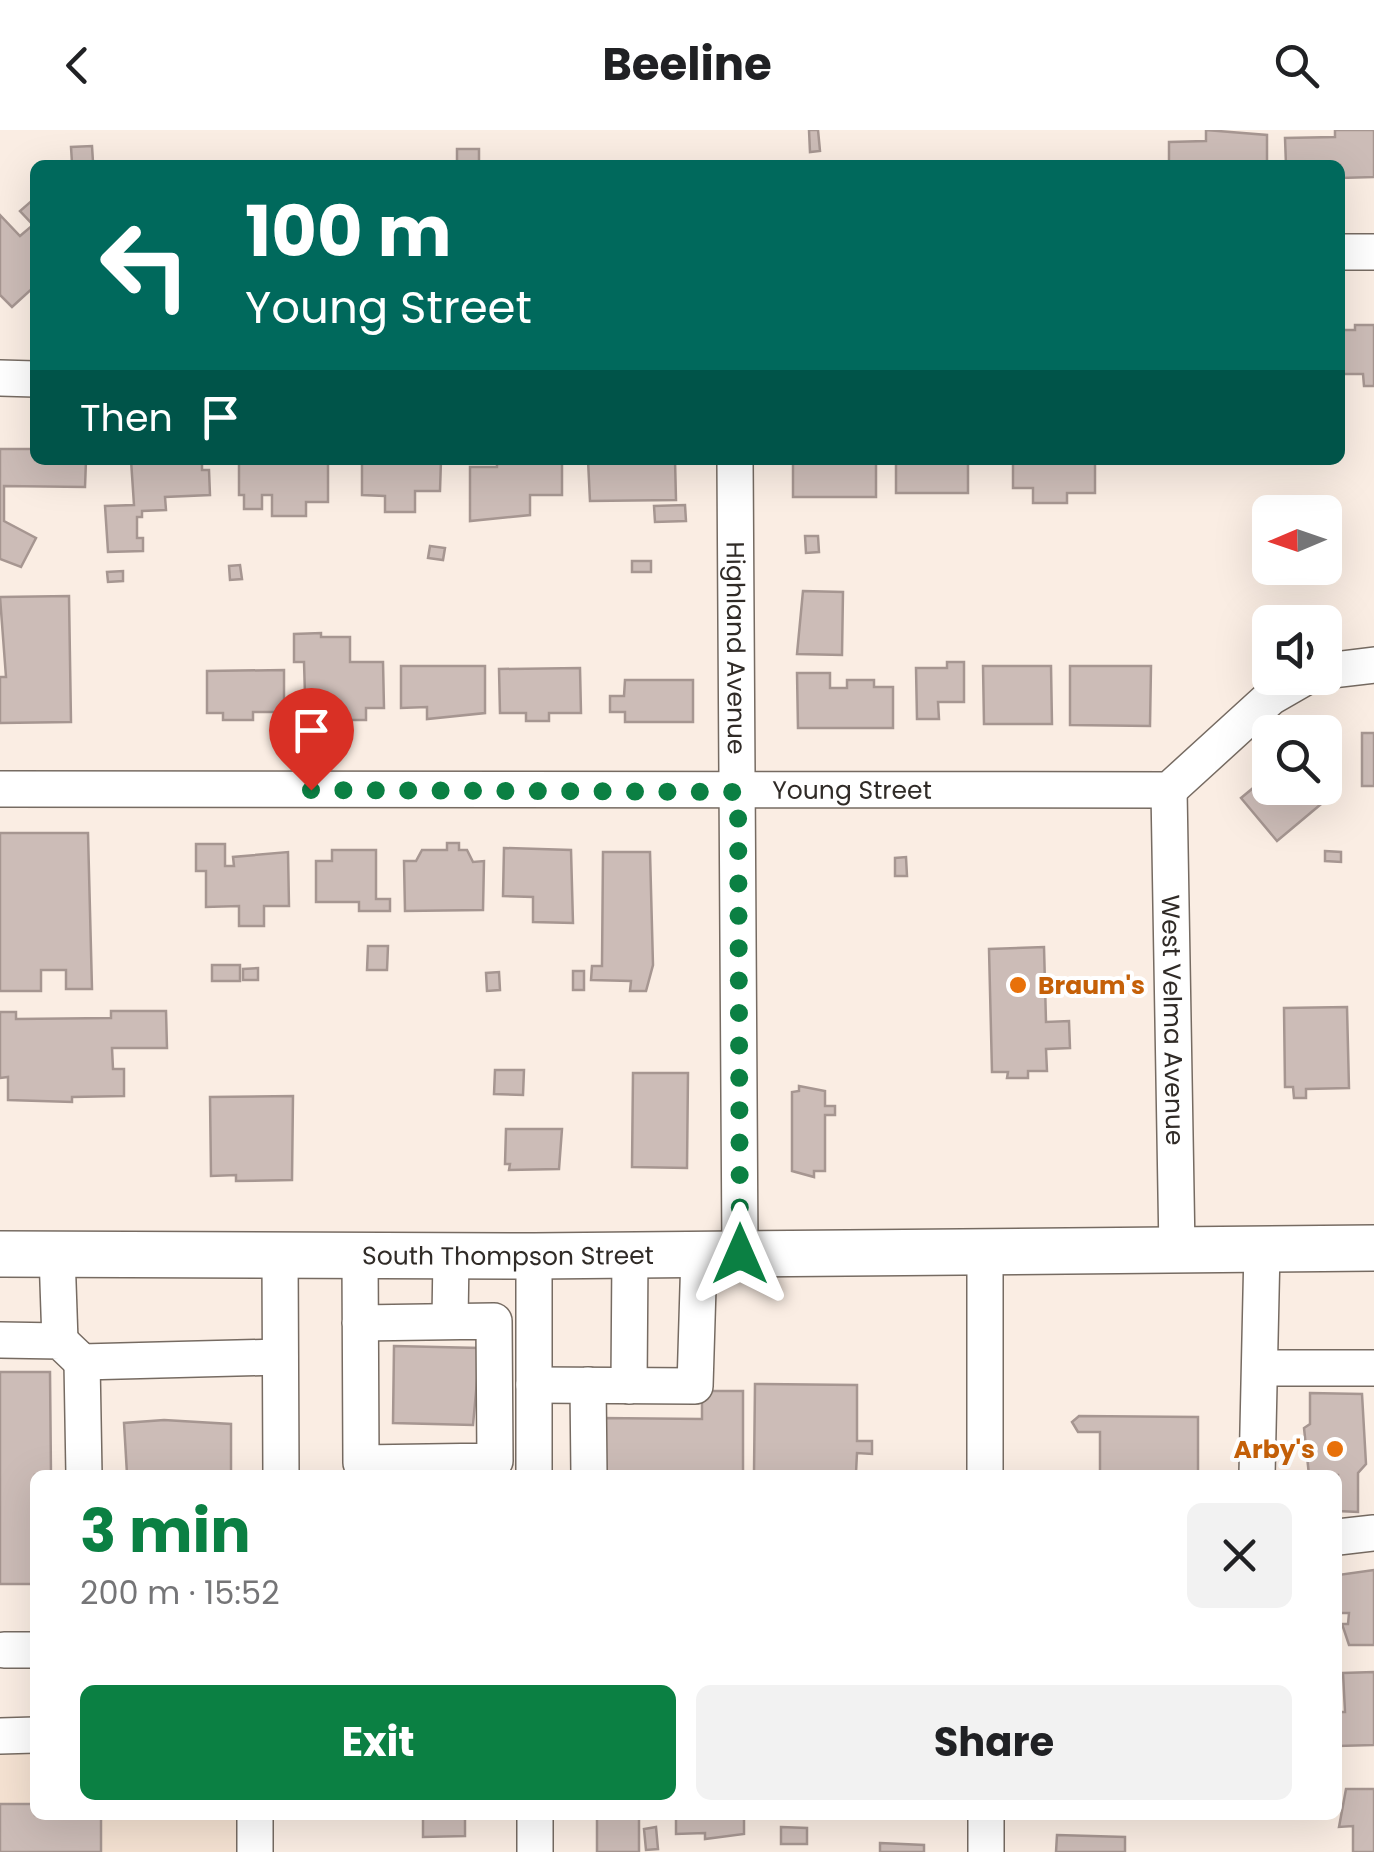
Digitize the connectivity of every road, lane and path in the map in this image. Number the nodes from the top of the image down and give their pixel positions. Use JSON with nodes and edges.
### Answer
{"nodes":[{"id":1,"x":1345,"y":252,"type":"edge"},
{"id":2,"x":1374,"y":252,"type":"edge"},
{"id":3,"x":0,"y":378,"type":"edge"},
{"id":4,"x":30,"y":378,"type":"edge"},
{"id":5,"x":735,"y":465,"type":"edge"},
{"id":6,"x":1374,"y":664,"type":"edge"},
{"id":7,"x":1342,"y":669,"type":"edge"},
{"id":8,"x":1274,"y":695,"type":"edge"},
{"id":9,"x":0,"y":790,"type":"edge"},
{"id":10,"x":1168,"y":790,"type":"junction"},
{"id":11,"x":738,"y":792,"type":"junction"},
{"id":12,"x":1374,"y":1248,"type":"edge"},
{"id":13,"x":1262,"y":1249,"type":"junction"},
{"id":14,"x":1177,"y":1250,"type":"junction"},
{"id":15,"x":985,"y":1252,"type":"junction"},
{"id":16,"x":0,"y":1254,"type":"edge"},
{"id":17,"x":57,"y":1254,"type":"junction"},
{"id":18,"x":720,"y":1254,"type":"junction"},
{"id":19,"x":280,"y":1255,"type":"junction"},
{"id":20,"x":360,"y":1255,"type":"junction"},
{"id":21,"x":450,"y":1255,"type":"junction"},
{"id":22,"x":630,"y":1255,"type":"junction"},
{"id":23,"x":534,"y":1256,"type":"junction"},
{"id":24,"x":450,"y":1321,"type":"junction"},
{"id":25,"x":360,"y":1323,"type":"junction"},
{"id":26,"x":0,"y":1340,"type":"edge"},
{"id":27,"x":71,"y":1352,"type":"junction"},
{"id":28,"x":280,"y":1357,"type":"junction"},
{"id":29,"x":1263,"y":1368,"type":"junction"},
{"id":30,"x":1374,"y":1368,"type":"edge"},
{"id":31,"x":534,"y":1385,"type":"junction"},
{"id":32,"x":588,"y":1385,"type":"junction"},
{"id":33,"x":629,"y":1386,"type":"junction"},
{"id":34,"x":83,"y":1470,"type":"edge"},
{"id":35,"x":281,"y":1470,"type":"edge"},
{"id":36,"x":534,"y":1470,"type":"edge"},
{"id":37,"x":588,"y":1470,"type":"edge"},
{"id":38,"x":985,"y":1470,"type":"edge"},
{"id":39,"x":1257,"y":1470,"type":"edge"},
{"id":40,"x":1374,"y":1533,"type":"edge"},
{"id":41,"x":1342,"y":1537,"type":"edge"},
{"id":42,"x":0,"y":1736,"type":"edge"},
{"id":43,"x":30,"y":1736,"type":"edge"},
{"id":44,"x":254,"y":1820,"type":"edge"},
{"id":45,"x":535,"y":1820,"type":"edge"},
{"id":46,"x":986,"y":1820,"type":"edge"},
{"id":47,"x":255,"y":1852,"type":"edge"},
{"id":48,"x":536,"y":1852,"type":"edge"},
{"id":49,"x":986,"y":1852,"type":"edge"}],
"edges":[{"from":1,"to":2,"type":"street"},
{"from":3,"to":4,"type":"street"},
{"from":5,"to":11,"type":"street","name":"Highland Avenue"},
{"from":6,"to":7,"type":"street"},
{"from":8,"to":10,"type":"street"},
{"from":9,"to":11,"type":"street","name":"Young Street"},
{"from":10,"to":11,"type":"street","name":"Young Street"},
{"from":10,"to":14,"type":"street","name":"West Velma Avenue"},
{"from":11,"to":18,"type":"street","name":"Highland Avenue"},
{"from":12,"to":13,"type":"main road","name":"South Thompson Street"},
{"from":13,"to":14,"type":"main road","name":"South Thompson Street"},
{"from":13,"to":29,"type":"street"},
{"from":14,"to":15,"type":"main road","name":"South Thompson Street"},
{"from":15,"to":18,"type":"main road","name":"South Thompson Street"},
{"from":15,"to":38,"type":"street"},
{"from":16,"to":17,"type":"main road","name":"South Thompson Street"},
{"from":17,"to":19,"type":"main road","name":"South Thompson Street"},
{"from":17,"to":27,"type":"street"},
{"from":18,"to":22,"type":"main road","name":"South Thompson Street"},
{"from":18,"to":33,"type":"street","name":"Highland Avenue"},
{"from":19,"to":20,"type":"main road","name":"South Thompson Street"},
{"from":19,"to":28,"type":"street"},
{"from":20,"to":21,"type":"main road","name":"South Thompson Street"},
{"from":20,"to":25,"type":"street"},
{"from":21,"to":23,"type":"main road","name":"South Thompson Street"},
{"from":21,"to":24,"type":"street"},
{"from":22,"to":23,"type":"main road","name":"South Thompson Street"},
{"from":22,"to":33,"type":"street"},
{"from":23,"to":31,"type":"street"},
{"from":24,"to":25,"type":"street"},
{"from":24,"to":25,"type":"street"},
{"from":26,"to":27,"type":"street"},
{"from":27,"to":28,"type":"street"},
{"from":27,"to":34,"type":"street"},
{"from":28,"to":35,"type":"street"},
{"from":29,"to":30,"type":"street"},
{"from":29,"to":39,"type":"street"},
{"from":31,"to":32,"type":"street"},
{"from":31,"to":36,"type":"street"},
{"from":32,"to":33,"type":"street"},
{"from":32,"to":37,"type":"street"},
{"from":40,"to":41,"type":"street"},
{"from":42,"to":43,"type":"street"},
{"from":44,"to":47,"type":"street"},
{"from":45,"to":48,"type":"street"},
{"from":46,"to":49,"type":"street"}]}
